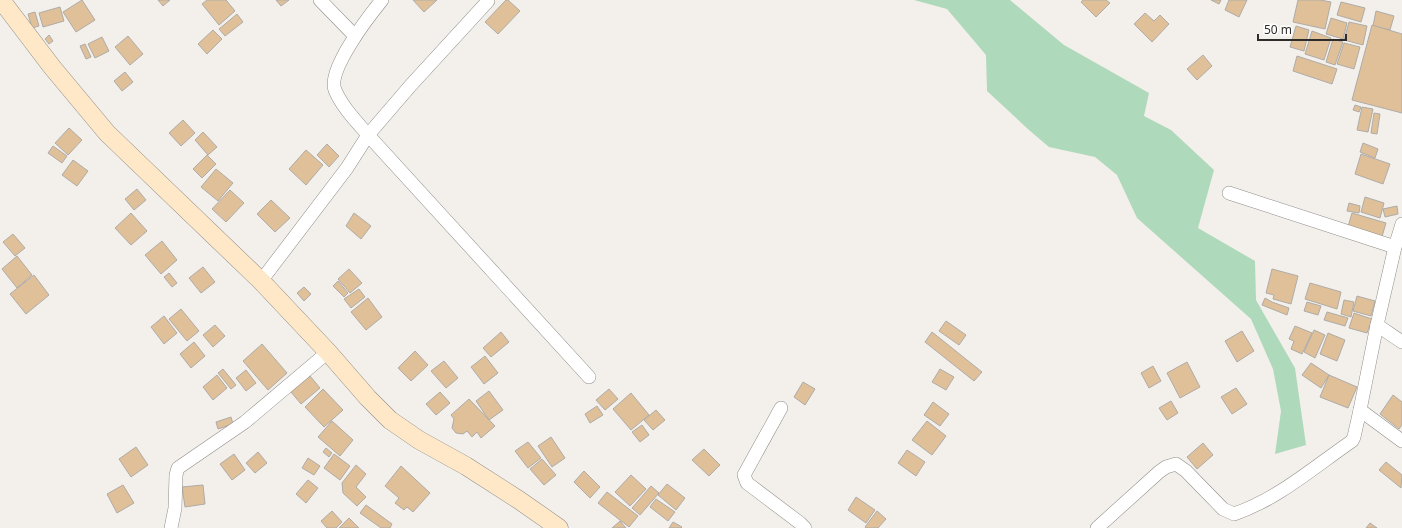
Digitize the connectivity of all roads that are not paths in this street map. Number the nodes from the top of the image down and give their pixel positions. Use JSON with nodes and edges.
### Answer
{"nodes":[{"id":1,"x":1,"y":0,"type":"edge"},
{"id":2,"x":320,"y":0,"type":"edge"},
{"id":3,"x":382,"y":0,"type":"edge"},
{"id":4,"x":488,"y":2,"type":"dead end"},
{"id":5,"x":355,"y":36,"type":"junction"},
{"id":6,"x":368,"y":135,"type":"junction"},
{"id":7,"x":1229,"y":193,"type":"dead end"},
{"id":8,"x":1402,"y":224,"type":"edge"},
{"id":9,"x":1395,"y":247,"type":"junction"},
{"id":10,"x":262,"y":281,"type":"junction"},
{"id":11,"x":1377,"y":325,"type":"junction"},
{"id":12,"x":1402,"y":342,"type":"edge"},
{"id":13,"x":328,"y":352,"type":"junction"},
{"id":14,"x":589,"y":377,"type":"dead end"},
{"id":15,"x":781,"y":408,"type":"dead end"},
{"id":16,"x":1360,"y":410,"type":"junction"},
{"id":17,"x":1402,"y":441,"type":"edge"},
{"id":18,"x":171,"y":528,"type":"edge"},
{"id":19,"x":559,"y":528,"type":"edge"},
{"id":20,"x":805,"y":528,"type":"edge"},
{"id":21,"x":1097,"y":528,"type":"edge"}],
"edges":[{"from":1,"to":10,"type":"street"},
{"from":2,"to":5,"type":"street"},
{"from":3,"to":5,"type":"street"},
{"from":4,"to":6,"type":"street"},
{"from":5,"to":6,"type":"street"},
{"from":6,"to":10,"type":"street"},
{"from":6,"to":14,"type":"street"},
{"from":7,"to":9,"type":"street"},
{"from":8,"to":9,"type":"street"},
{"from":9,"to":11,"type":"street"},
{"from":10,"to":13,"type":"street"},
{"from":11,"to":12,"type":"street"},
{"from":11,"to":16,"type":"street"},
{"from":13,"to":18,"type":"street"},
{"from":13,"to":19,"type":"street"},
{"from":15,"to":20,"type":"street"},
{"from":16,"to":17,"type":"street"},
{"from":16,"to":21,"type":"street"}]}
